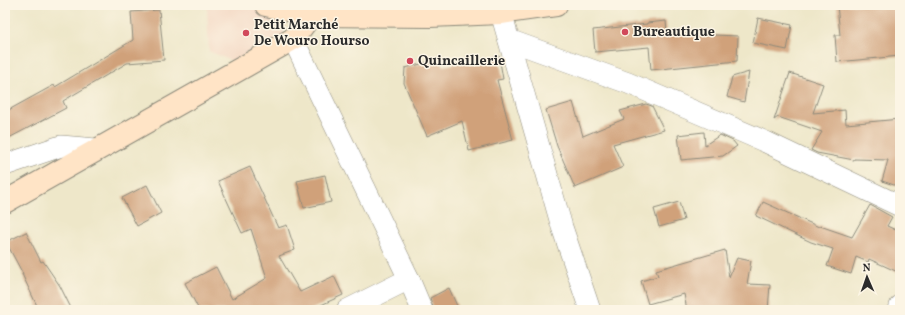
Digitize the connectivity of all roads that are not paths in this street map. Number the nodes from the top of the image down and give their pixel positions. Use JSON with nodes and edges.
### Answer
{"nodes":[{"id":1,"x":266,"y":5,"type":"edge"},
{"id":2,"x":411,"y":5,"type":"edge"},
{"id":3,"x":556,"y":5,"type":"edge"},
{"id":4,"x":501,"y":13,"type":"junction"},
{"id":5,"x":311,"y":15,"type":"junction"},
{"id":6,"x":430,"y":16,"type":"junction"},
{"id":7,"x":293,"y":39,"type":"junction"},
{"id":8,"x":509,"y":40,"type":"junction"},
{"id":9,"x":96,"y":149,"type":"junction"},
{"id":10,"x":5,"y":165,"type":"edge"},
{"id":11,"x":5,"y":202,"type":"edge"},
{"id":12,"x":900,"y":206,"type":"edge"},
{"id":13,"x":409,"y":279,"type":"junction"},
{"id":14,"x":900,"y":306,"type":"edge"},
{"id":15,"x":347,"y":310,"type":"edge"},
{"id":16,"x":422,"y":310,"type":"edge"},
{"id":17,"x":590,"y":310,"type":"edge"},
{"id":18,"x":899,"y":310,"type":"edge"}],
"edges":[{"from":1,"to":5,"type":"street"},
{"from":2,"to":6,"type":"street"},
{"from":3,"to":4,"type":"street"},
{"from":4,"to":6,"type":"street"},
{"from":4,"to":8,"type":"street"},
{"from":5,"to":6,"type":"street"},
{"from":5,"to":7,"type":"street"},
{"from":7,"to":9,"type":"street"},
{"from":7,"to":13,"type":"street"},
{"from":8,"to":12,"type":"street"},
{"from":8,"to":17,"type":"street"},
{"from":9,"to":10,"type":"street"},
{"from":9,"to":11,"type":"street"},
{"from":13,"to":15,"type":"street"},
{"from":13,"to":16,"type":"street"},
{"from":14,"to":18,"type":"street"}]}
